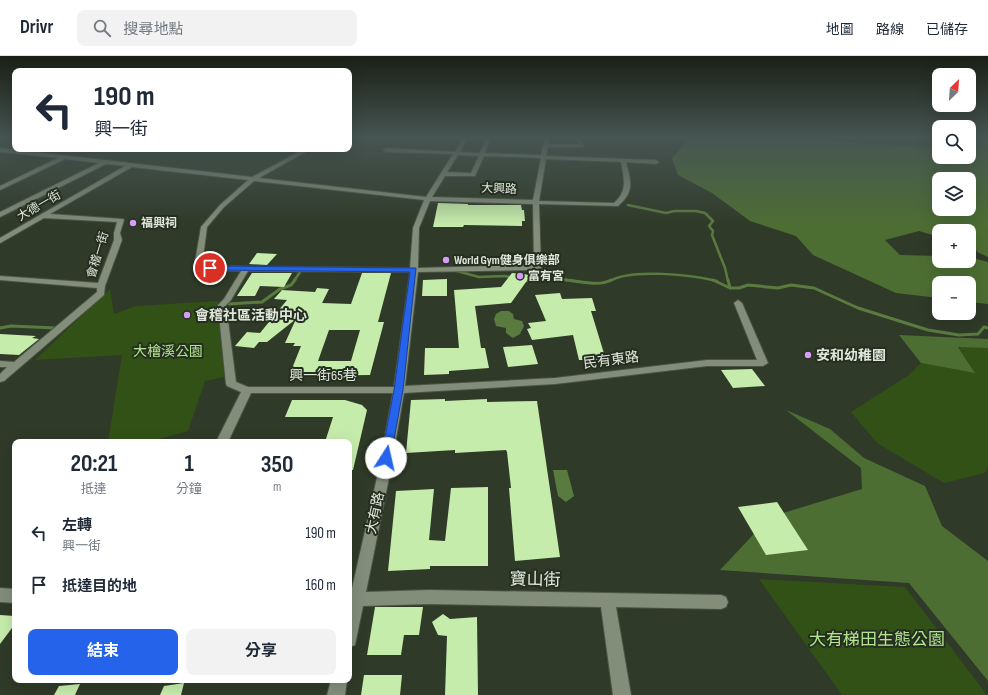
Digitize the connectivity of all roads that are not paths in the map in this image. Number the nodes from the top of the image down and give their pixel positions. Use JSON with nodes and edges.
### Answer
{"nodes":[{"id":1,"x":43,"y":167,"type":"edge"},
{"id":2,"x":95,"y":167,"type":"edge"},
{"id":3,"x":128,"y":167,"type":"edge"},
{"id":4,"x":147,"y":167,"type":"edge"},
{"id":5,"x":275,"y":167,"type":"edge"},
{"id":6,"x":448,"y":167,"type":"edge"},
{"id":7,"x":477,"y":167,"type":"edge"},
{"id":8,"x":542,"y":167,"type":"edge"},
{"id":9,"x":624,"y":167,"type":"edge"},
{"id":10,"x":443,"y":174,"type":"junction"},
{"id":11,"x":253,"y":179,"type":"junction"},
{"id":12,"x":0,"y":188,"type":"edge"},
{"id":13,"x":428,"y":198,"type":"junction"},
{"id":14,"x":536,"y":202,"type":"junction"},
{"id":15,"x":0,"y":215,"type":"edge"},
{"id":16,"x":44,"y":216,"type":"junction"},
{"id":17,"x":0,"y":241,"type":"edge"},
{"id":18,"x":246,"y":268,"type":"junction"},
{"id":19,"x":414,"y":270,"type":"junction"},
{"id":20,"x":0,"y":278,"type":"edge"},
{"id":21,"x":101,"y":286,"type":"junction"},
{"id":22,"x":738,"y":303,"type":"dead end"},
{"id":23,"x":0,"y":364,"type":"edge"},
{"id":24,"x":16,"y":366,"type":"junction"},
{"id":25,"x":0,"y":379,"type":"edge"},
{"id":26,"x":247,"y":390,"type":"junction"},
{"id":27,"x":399,"y":390,"type":"junction"},
{"id":28,"x":223,"y":439,"type":"edge"},
{"id":29,"x":0,"y":595,"type":"edge"},
{"id":30,"x":12,"y":596,"type":"edge"},
{"id":31,"x":353,"y":600,"type":"edge"},
{"id":32,"x":607,"y":600,"type":"junction"},
{"id":33,"x":721,"y":602,"type":"dead end"},
{"id":34,"x":338,"y":683,"type":"edge"},
{"id":35,"x":336,"y":695,"type":"edge"},
{"id":36,"x":622,"y":695,"type":"edge"}],
"edges":[{"from":1,"to":12,"type":"street"},
{"from":2,"to":15,"type":"street"},
{"from":3,"to":16,"type":"street","name":"大德一街"},
{"from":4,"to":11,"type":"street","name":"大興路"},
{"from":5,"to":11,"type":"street"},
{"from":6,"to":10,"type":"street","name":"大有路"},
{"from":7,"to":10,"type":"street"},
{"from":8,"to":14,"type":"street"},
{"from":9,"to":14,"type":"street","name":"大興路"},
{"from":10,"to":13,"type":"street","name":"大有路"},
{"from":11,"to":13,"type":"street","name":"大興路"},
{"from":11,"to":18,"type":"street"},
{"from":13,"to":14,"type":"street","name":"大興路"},
{"from":13,"to":19,"type":"street","name":"大有路"},
{"from":14,"to":19,"type":"street"},
{"from":16,"to":17,"type":"street","name":"大德一街"},
{"from":16,"to":21,"type":"street","name":"會稽一街"},
{"from":18,"to":19,"type":"street"},
{"from":18,"to":26,"type":"street"},
{"from":19,"to":27,"type":"street","name":"大有路"},
{"from":20,"to":21,"type":"street"},
{"from":21,"to":24,"type":"street","name":"會稽一街"},
{"from":22,"to":27,"type":"street","name":"民有東路"},
{"from":23,"to":24,"type":"street"},
{"from":24,"to":25,"type":"street","name":"會稽一街"},
{"from":26,"to":27,"type":"street","name":"興一街65巷"},
{"from":26,"to":28,"type":"street"},
{"from":27,"to":31,"type":"street","name":"大有路"},
{"from":29,"to":30,"type":"street"},
{"from":31,"to":32,"type":"street","name":"寶山街"},
{"from":32,"to":33,"type":"street","name":"寶山街"},
{"from":32,"to":36,"type":"street"},
{"from":34,"to":35,"type":"street"}]}
